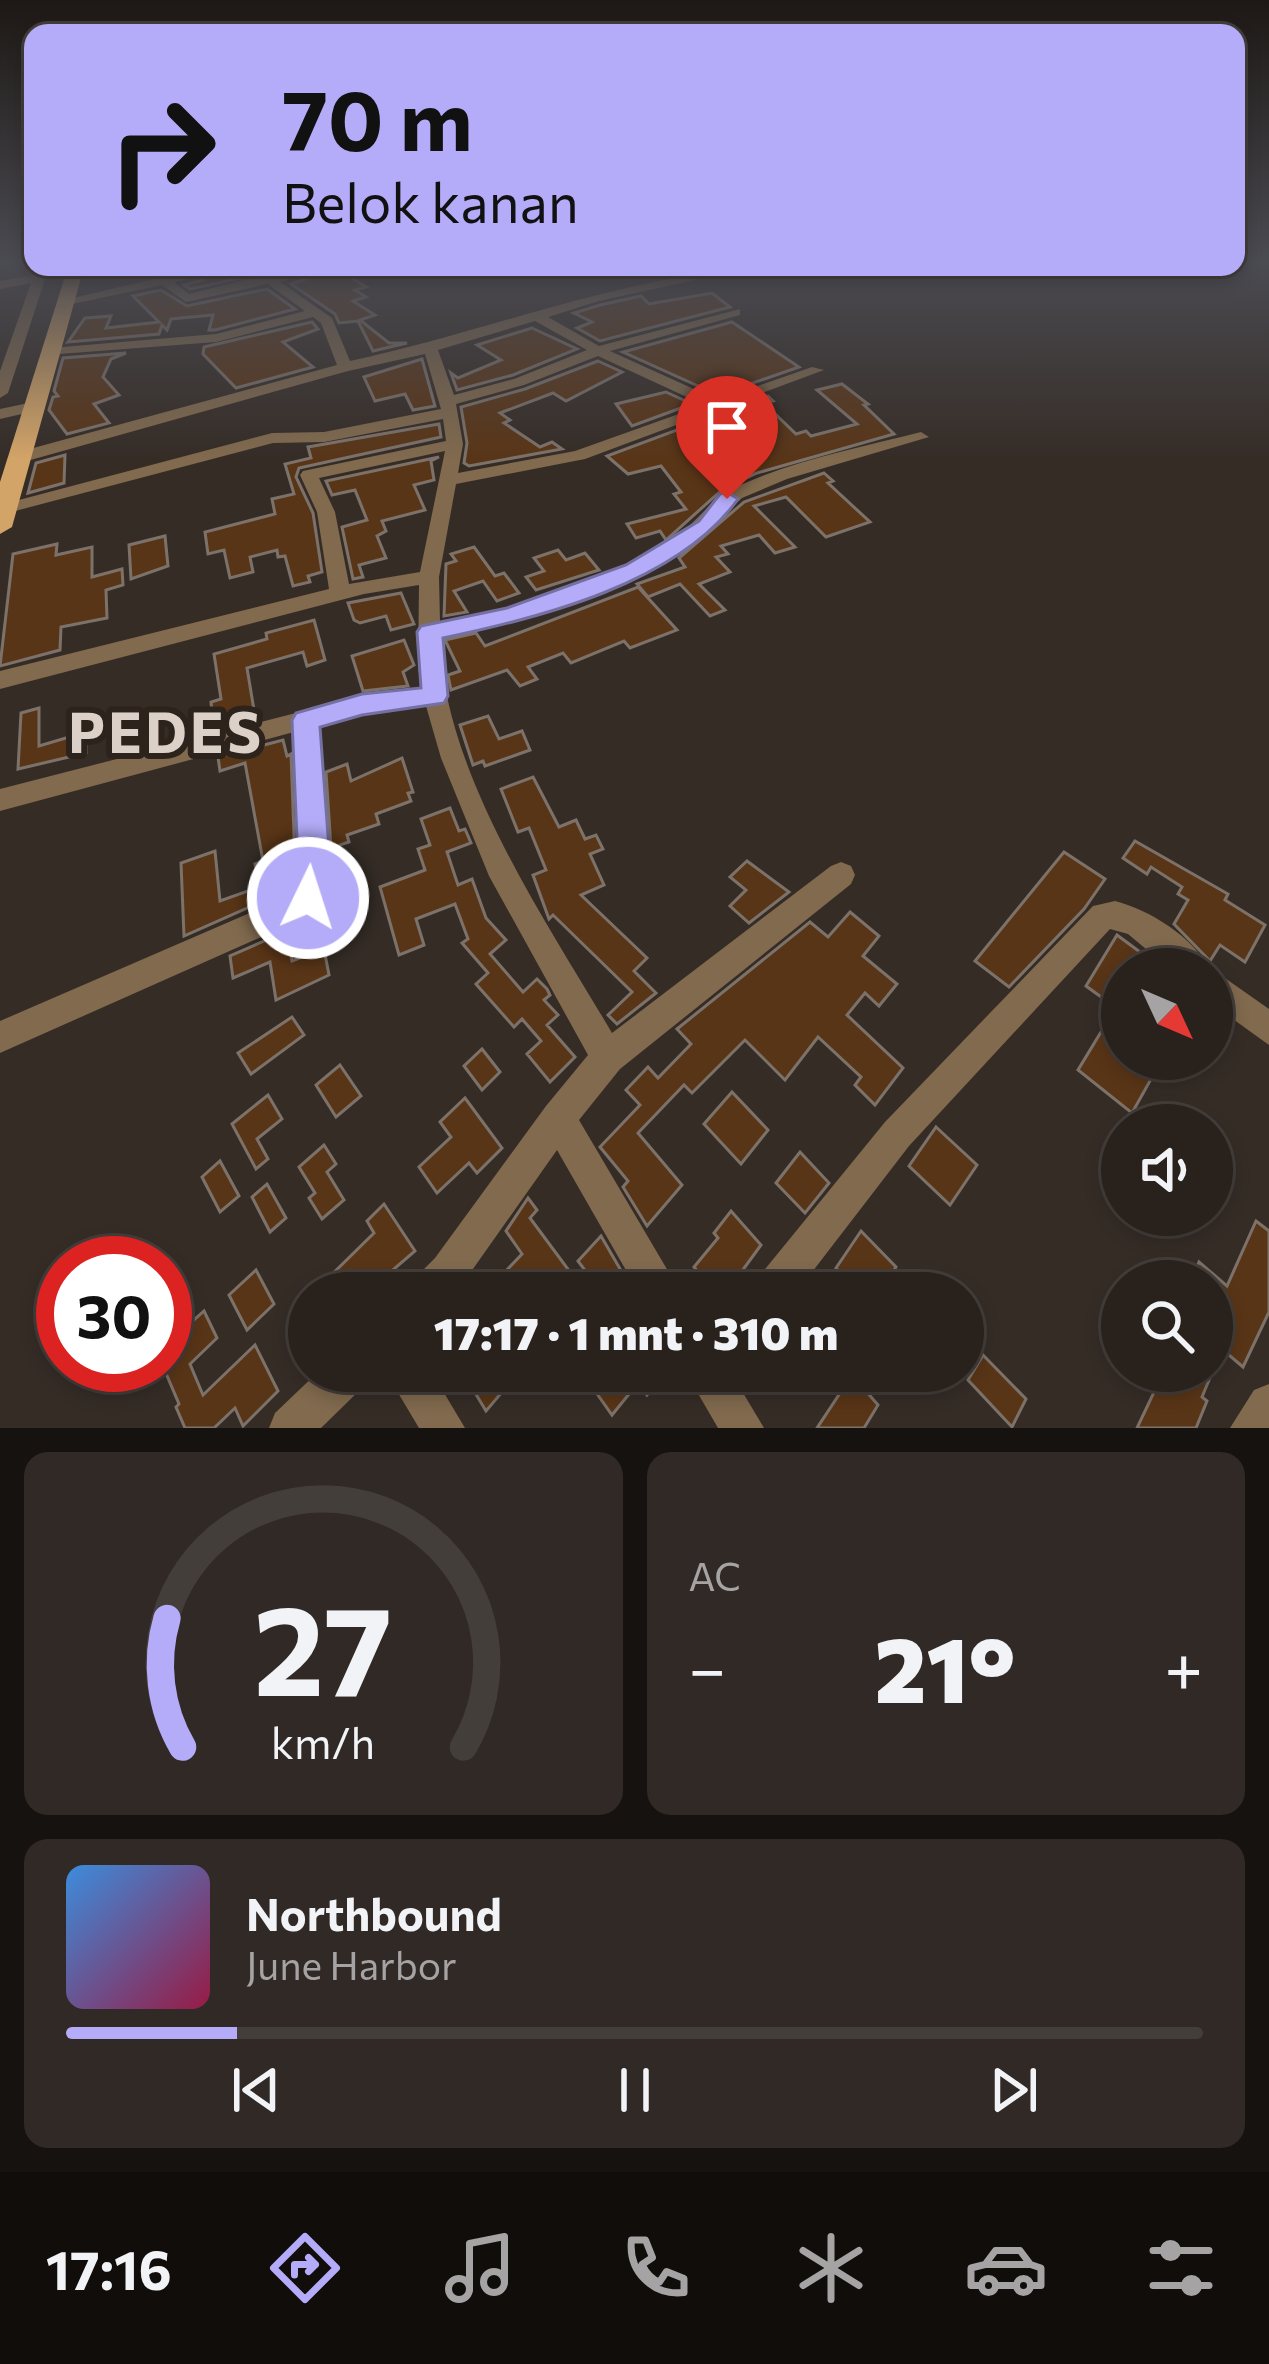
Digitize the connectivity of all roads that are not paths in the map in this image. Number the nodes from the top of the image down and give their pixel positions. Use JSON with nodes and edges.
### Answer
{"nodes":[{"id":1,"x":25,"y":327,"type":"edge"},
{"id":2,"x":58,"y":327,"type":"edge"},
{"id":3,"x":261,"y":327,"type":"edge"},
{"id":4,"x":329,"y":327,"type":"edge"},
{"id":5,"x":501,"y":327,"type":"edge"},
{"id":6,"x":555,"y":327,"type":"edge"},
{"id":7,"x":684,"y":327,"type":"edge"},
{"id":8,"x":430,"y":348,"type":"junction"},
{"id":9,"x":598,"y":351,"type":"junction"},
{"id":10,"x":47,"y":355,"type":"junction"},
{"id":11,"x":14,"y":360,"type":"junction"},
{"id":12,"x":345,"y":367,"type":"junction"},
{"id":13,"x":817,"y":370,"type":"dead end"},
{"id":14,"x":0,"y":393,"type":"edge"},
{"id":15,"x":717,"y":405,"type":"junction"},
{"id":16,"x":448,"y":407,"type":"junction"},
{"id":17,"x":29,"y":408,"type":"junction"},
{"id":18,"x":0,"y":413,"type":"edge"},
{"id":19,"x":921,"y":437,"type":"dead end"},
{"id":20,"x":455,"y":444,"type":"junction"},
{"id":21,"x":21,"y":457,"type":"junction"},
{"id":22,"x":450,"y":480,"type":"junction"},
{"id":23,"x":4,"y":485,"type":"edge"},
{"id":24,"x":2,"y":519,"type":"edge"},
{"id":25,"x":429,"y":577,"type":"junction"},
{"id":26,"x":340,"y":592,"type":"junction"},
{"id":27,"x":430,"y":632,"type":"junction"},
{"id":28,"x":0,"y":680,"type":"edge"},
{"id":29,"x":435,"y":696,"type":"junction"},
{"id":30,"x":305,"y":720,"type":"junction"},
{"id":31,"x":0,"y":800,"type":"edge"},
{"id":32,"x":842,"y":875,"type":"dead end"},
{"id":33,"x":1167,"y":948,"type":"edge"},
{"id":34,"x":1233,"y":1001,"type":"edge"},
{"id":35,"x":1269,"y":1029,"type":"edge"},
{"id":36,"x":0,"y":1037,"type":"edge"},
{"id":37,"x":608,"y":1057,"type":"junction"},
{"id":38,"x":558,"y":1118,"type":"junction"},
{"id":39,"x":449,"y":1272,"type":"edge"},
{"id":40,"x":649,"y":1272,"type":"edge"},
{"id":41,"x":788,"y":1272,"type":"edge"},
{"id":42,"x":327,"y":1392,"type":"edge"},
{"id":43,"x":420,"y":1392,"type":"edge"},
{"id":44,"x":720,"y":1392,"type":"edge"},
{"id":45,"x":1269,"y":1405,"type":"edge"},
{"id":46,"x":290,"y":1428,"type":"edge"},
{"id":47,"x":444,"y":1428,"type":"edge"},
{"id":48,"x":743,"y":1428,"type":"edge"},
{"id":49,"x":1251,"y":1428,"type":"edge"}],
"edges":[{"from":1,"to":11,"type":"street"},
{"from":2,"to":10,"type":"main road"},
{"from":3,"to":10,"type":"street"},
{"from":4,"to":12,"type":"street"},
{"from":5,"to":8,"type":"street"},
{"from":6,"to":9,"type":"street"},
{"from":7,"to":9,"type":"street"},
{"from":8,"to":12,"type":"street"},
{"from":8,"to":16,"type":"street"},
{"from":9,"to":15,"type":"street"},
{"from":9,"to":16,"type":"street"},
{"from":10,"to":11,"type":"street"},
{"from":10,"to":17,"type":"main road"},
{"from":11,"to":14,"type":"street"},
{"from":12,"to":21,"type":"street"},
{"from":13,"to":15,"type":"street"},
{"from":15,"to":22,"type":"street"},
{"from":16,"to":20,"type":"street"},
{"from":16,"to":24,"type":"street"},
{"from":17,"to":18,"type":"street"},
{"from":17,"to":21,"type":"main road"},
{"from":19,"to":27,"type":"street"},
{"from":20,"to":22,"type":"street"},
{"from":20,"to":26,"type":"street"},
{"from":21,"to":23,"type":"main road"},
{"from":22,"to":25,"type":"street"},
{"from":23,"to":24,"type":"main road"},
{"from":25,"to":26,"type":"street"},
{"from":25,"to":27,"type":"street"},
{"from":26,"to":28,"type":"street"},
{"from":27,"to":29,"type":"street"},
{"from":29,"to":30,"type":"street"},
{"from":29,"to":37,"type":"street"},
{"from":30,"to":31,"type":"street"},
{"from":30,"to":36,"type":"street"},
{"from":32,"to":37,"type":"street"},
{"from":33,"to":41,"type":"street"},
{"from":34,"to":35,"type":"street"},
{"from":37,"to":38,"type":"street"},
{"from":38,"to":39,"type":"street"},
{"from":38,"to":40,"type":"street"},
{"from":42,"to":46,"type":"street"},
{"from":43,"to":47,"type":"street"},
{"from":44,"to":48,"type":"street"},
{"from":45,"to":49,"type":"street"}]}
